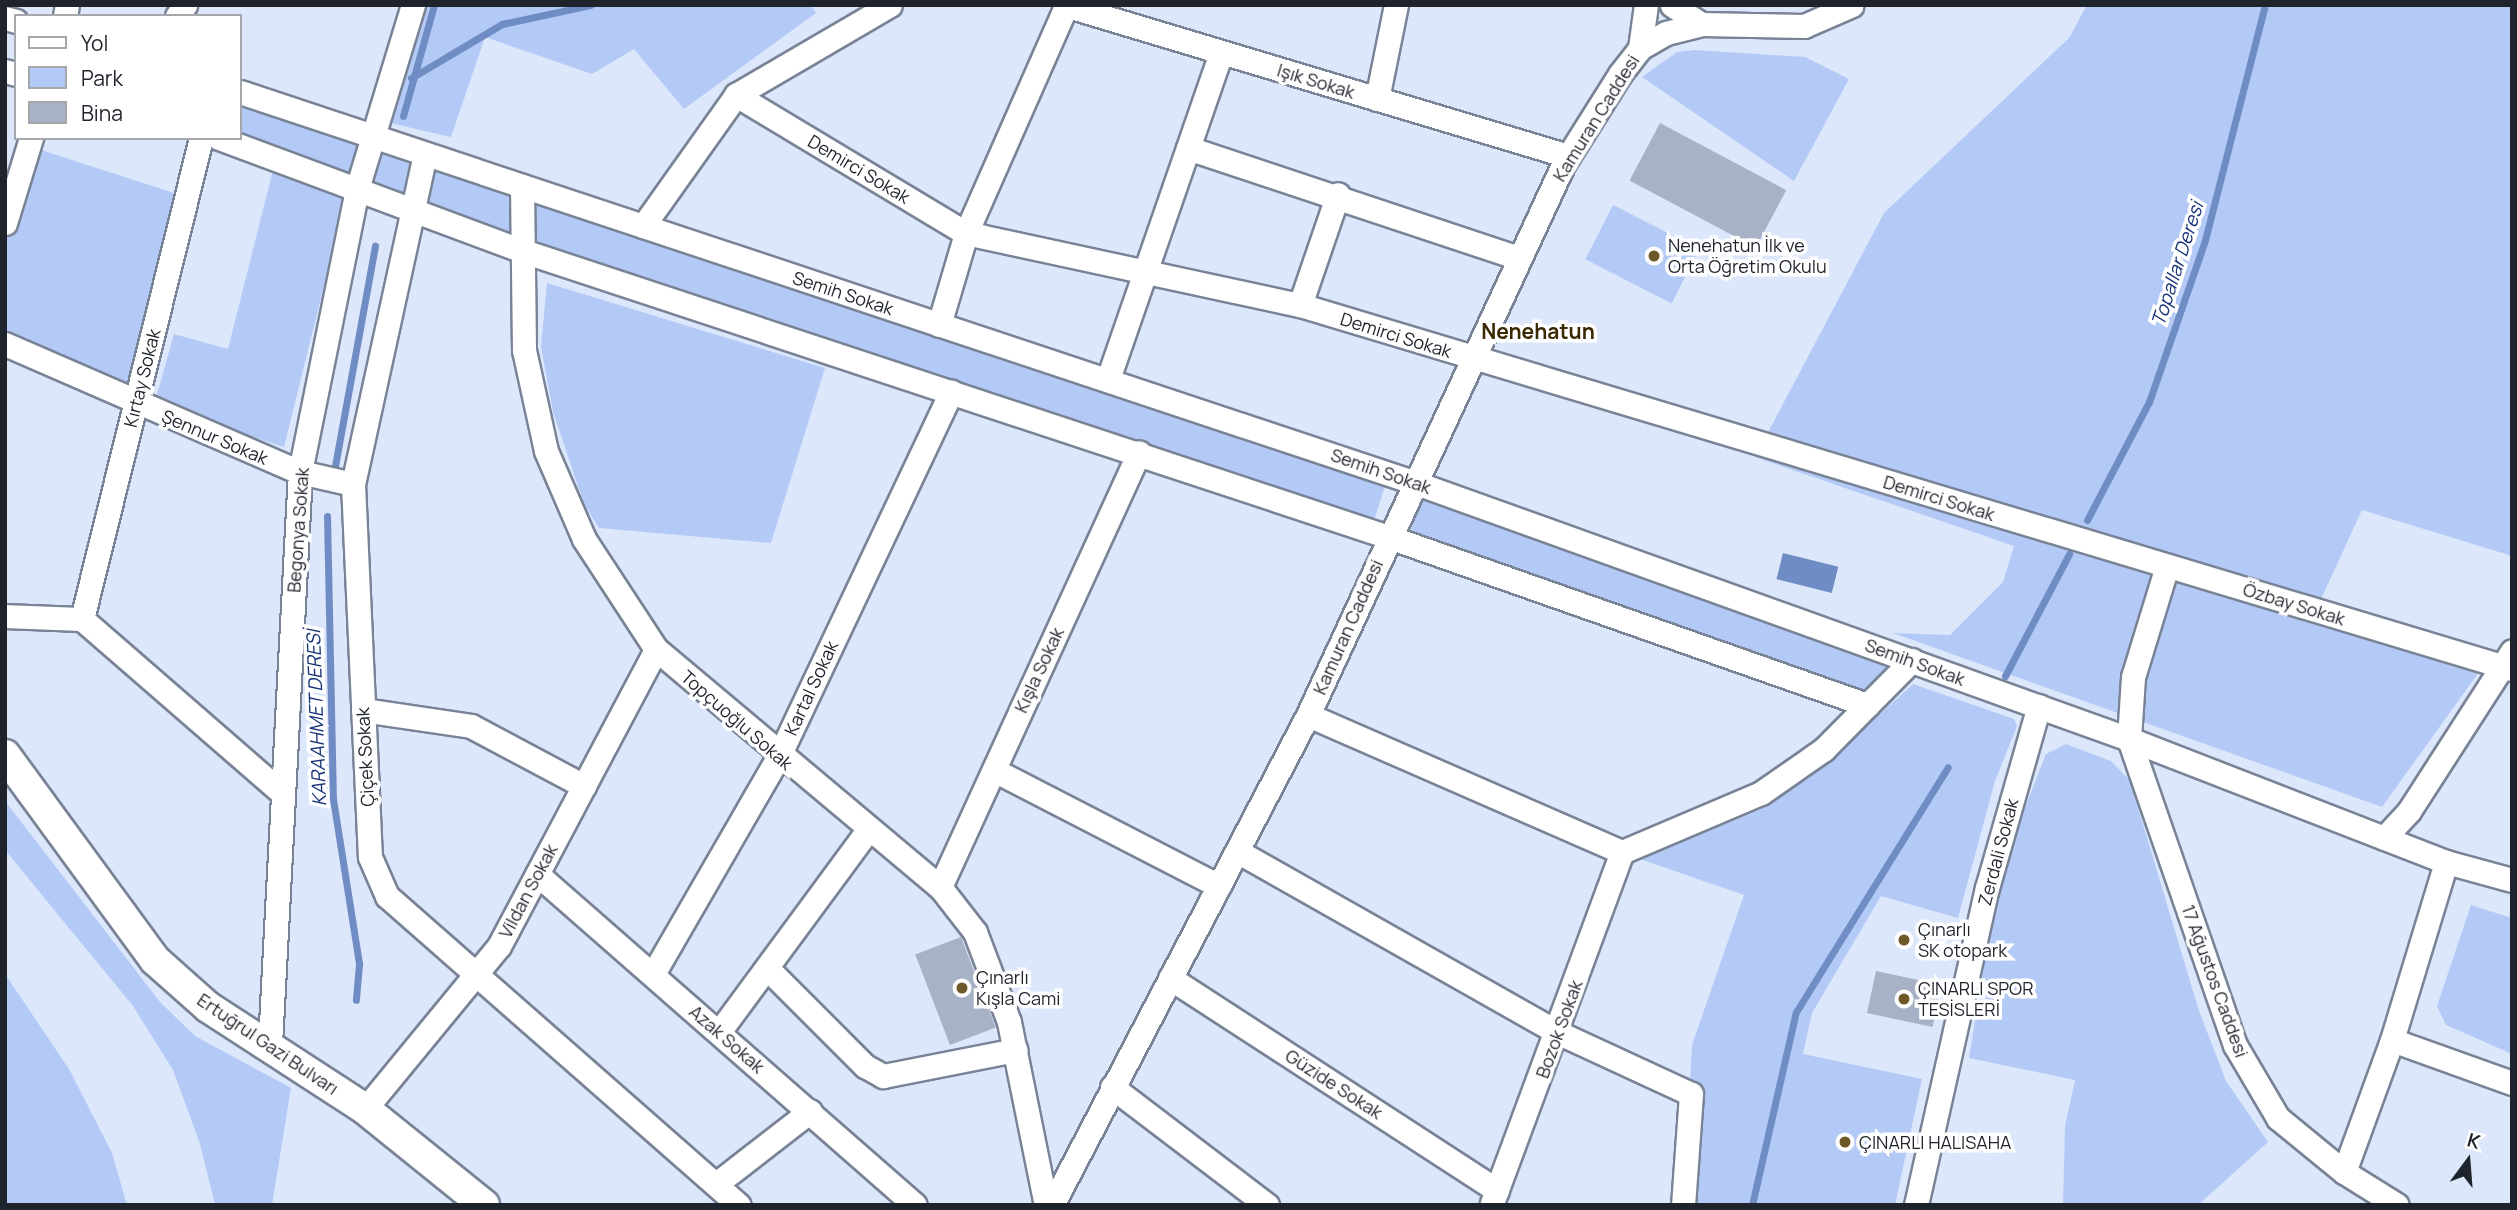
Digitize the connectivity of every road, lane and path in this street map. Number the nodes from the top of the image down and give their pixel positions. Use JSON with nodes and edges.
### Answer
{"nodes":[{"id":1,"x":413,"y":5,"type":"edge"},
{"id":2,"x":890,"y":5,"type":"edge"},
{"id":3,"x":1065,"y":5,"type":"edge"},
{"id":4,"x":1396,"y":5,"type":"edge"},
{"id":5,"x":1646,"y":5,"type":"edge"},
{"id":6,"x":1672,"y":5,"type":"edge"},
{"id":7,"x":1852,"y":5,"type":"edge"},
{"id":8,"x":1701,"y":24,"type":"junction"},
{"id":9,"x":1640,"y":48,"type":"junction"},
{"id":10,"x":1221,"y":52,"type":"junction"},
{"id":11,"x":242,"y":93,"type":"edge"},
{"id":12,"x":737,"y":95,"type":"junction"},
{"id":13,"x":1377,"y":99,"type":"junction"},
{"id":14,"x":372,"y":138,"type":"junction"},
{"id":15,"x":29,"y":140,"type":"edge"},
{"id":16,"x":201,"y":140,"type":"edge"},
{"id":17,"x":224,"y":140,"type":"edge"},
{"id":18,"x":399,"y":145,"type":"junction"},
{"id":19,"x":1188,"y":148,"type":"junction"},
{"id":20,"x":425,"y":154,"type":"junction"},
{"id":21,"x":1568,"y":156,"type":"junction"},
{"id":22,"x":15,"y":158,"type":"edge"},
{"id":23,"x":364,"y":167,"type":"junction"},
{"id":24,"x":418,"y":183,"type":"junction"},
{"id":25,"x":522,"y":186,"type":"junction"},
{"id":26,"x":357,"y":189,"type":"junction"},
{"id":27,"x":1338,"y":194,"type":"junction"},
{"id":28,"x":383,"y":199,"type":"junction"},
{"id":29,"x":409,"y":209,"type":"junction"},
{"id":30,"x":5,"y":223,"type":"edge"},
{"id":31,"x":642,"y":226,"type":"junction"},
{"id":32,"x":966,"y":233,"type":"junction"},
{"id":33,"x":523,"y":251,"type":"junction"},
{"id":34,"x":1519,"y":258,"type":"junction"},
{"id":35,"x":1146,"y":271,"type":"junction"},
{"id":36,"x":1300,"y":305,"type":"junction"},
{"id":37,"x":939,"y":325,"type":"junction"},
{"id":38,"x":5,"y":344,"type":"edge"},
{"id":39,"x":1471,"y":359,"type":"junction"},
{"id":40,"x":1108,"y":379,"type":"junction"},
{"id":41,"x":951,"y":392,"type":"junction"},
{"id":42,"x":135,"y":403,"type":"junction"},
{"id":43,"x":1139,"y":452,"type":"junction"},
{"id":44,"x":300,"y":472,"type":"junction"},
{"id":45,"x":1416,"y":482,"type":"junction"},
{"id":46,"x":352,"y":484,"type":"junction"},
{"id":47,"x":1389,"y":537,"type":"junction"},
{"id":48,"x":2077,"y":539,"type":"joint"},
{"id":49,"x":2167,"y":566,"type":"junction"},
{"id":50,"x":5,"y":616,"type":"edge"},
{"id":51,"x":82,"y":619,"type":"junction"},
{"id":52,"x":656,"y":649,"type":"junction"},
{"id":53,"x":1912,"y":660,"type":"junction"},
{"id":54,"x":2507,"y":662,"type":"edge"},
{"id":55,"x":1867,"y":705,"type":"junction"},
{"id":56,"x":2039,"y":706,"type":"junction"},
{"id":57,"x":363,"y":710,"type":"junction"},
{"id":58,"x":1308,"y":715,"type":"junction"},
{"id":59,"x":2129,"y":739,"type":"junction"},
{"id":60,"x":5,"y":755,"type":"edge"},
{"id":61,"x":779,"y":756,"type":"junction"},
{"id":62,"x":994,"y":770,"type":"junction"},
{"id":63,"x":584,"y":786,"type":"junction"},
{"id":64,"x":282,"y":793,"type":"junction"},
{"id":65,"x":867,"y":831,"type":"junction"},
{"id":66,"x":2384,"y":838,"type":"junction"},
{"id":67,"x":1237,"y":851,"type":"junction"},
{"id":68,"x":1622,"y":852,"type":"junction"},
{"id":69,"x":2445,"y":862,"type":"junction"},
{"id":70,"x":537,"y":874,"type":"junction"},
{"id":71,"x":2512,"y":880,"type":"edge"},
{"id":72,"x":1219,"y":886,"type":"junction"},
{"id":73,"x":940,"y":887,"type":"junction"},
{"id":74,"x":766,"y":968,"type":"junction"},
{"id":75,"x":477,"y":974,"type":"junction"},
{"id":76,"x":653,"y":974,"type":"junction"},
{"id":77,"x":1170,"y":978,"type":"junction"},
{"id":78,"x":719,"y":1032,"type":"junction"},
{"id":79,"x":1559,"y":1033,"type":"junction"},
{"id":80,"x":2392,"y":1040,"type":"junction"},
{"id":81,"x":270,"y":1044,"type":"junction"},
{"id":82,"x":1015,"y":1050,"type":"junction"},
{"id":83,"x":2512,"y":1083,"type":"edge"},
{"id":84,"x":1112,"y":1087,"type":"junction"},
{"id":85,"x":365,"y":1110,"type":"junction"},
{"id":86,"x":810,"y":1111,"type":"junction"},
{"id":87,"x":2344,"y":1172,"type":"junction"},
{"id":88,"x":716,"y":1184,"type":"junction"},
{"id":89,"x":1494,"y":1198,"type":"edge"},
{"id":90,"x":484,"y":1205,"type":"edge"},
{"id":91,"x":739,"y":1205,"type":"edge"},
{"id":92,"x":915,"y":1205,"type":"edge"},
{"id":93,"x":1046,"y":1205,"type":"edge"},
{"id":94,"x":1052,"y":1205,"type":"edge"},
{"id":95,"x":1267,"y":1205,"type":"edge"},
{"id":96,"x":1683,"y":1205,"type":"edge"},
{"id":97,"x":1916,"y":1205,"type":"edge"},
{"id":98,"x":2397,"y":1205,"type":"edge"}],
"edges":[{"from":1,"to":14,"type":"street"},
{"from":2,"to":12,"type":"street"},
{"from":3,"to":10,"type":"street","name":"Işık Sokak"},
{"from":3,"to":32,"type":"street"},
{"from":4,"to":13,"type":"street"},
{"from":5,"to":9,"type":"street","name":"Kamuran Caddesi"},
{"from":6,"to":8,"type":"street"},
{"from":7,"to":8,"type":"street","name":"Kamuran Caddesi"},
{"from":8,"to":9,"type":"street","name":"Kamuran Caddesi"},
{"from":9,"to":21,"type":"street","name":"Kamuran Caddesi"},
{"from":10,"to":13,"type":"street","name":"Işık Sokak"},
{"from":10,"to":19,"type":"street"},
{"from":11,"to":14,"type":"street","name":"Semih Sokak"},
{"from":12,"to":31,"type":"street"},
{"from":12,"to":32,"type":"street","name":"Demirci Sokak"},
{"from":13,"to":21,"type":"street","name":"Işık Sokak"},
{"from":14,"to":18,"type":"street","name":"Semih Sokak"},
{"from":14,"to":23,"type":"street","name":"Begonya Sokak"},
{"from":15,"to":22,"type":"street"},
{"from":16,"to":42,"type":"street","name":"Kırtay Sokak"},
{"from":17,"to":26,"type":"street"},
{"from":18,"to":20,"type":"street","name":"Semih Sokak"},
{"from":18,"to":23,"type":"street"},
{"from":18,"to":24,"type":"street"},
{"from":19,"to":27,"type":"street"},
{"from":19,"to":35,"type":"street"},
{"from":20,"to":24,"type":"street","name":"Çiçek Sokak"},
{"from":20,"to":25,"type":"street","name":"Semih Sokak"},
{"from":21,"to":34,"type":"street","name":"Kamuran Caddesi"},
{"from":22,"to":30,"type":"street"},
{"from":23,"to":26,"type":"street","name":"Begonya Sokak"},
{"from":23,"to":28,"type":"street"},
{"from":24,"to":28,"type":"street"},
{"from":24,"to":29,"type":"street","name":"Çiçek Sokak"},
{"from":25,"to":31,"type":"street","name":"Semih Sokak"},
{"from":25,"to":33,"type":"street","name":"Topçuoğlu Sokak"},
{"from":26,"to":28,"type":"street"},
{"from":26,"to":44,"type":"street","name":"Begonya Sokak"},
{"from":27,"to":34,"type":"street"},
{"from":27,"to":36,"type":"street"},
{"from":28,"to":29,"type":"street"},
{"from":29,"to":33,"type":"street"},
{"from":29,"to":46,"type":"street","name":"Çiçek Sokak"},
{"from":31,"to":37,"type":"street","name":"Semih Sokak"},
{"from":32,"to":35,"type":"street","name":"Demirci Sokak"},
{"from":32,"to":37,"type":"street"},
{"from":33,"to":41,"type":"street"},
{"from":33,"to":52,"type":"street","name":"Topçuoğlu Sokak"},
{"from":34,"to":39,"type":"street","name":"Kamuran Caddesi"},
{"from":35,"to":36,"type":"street","name":"Demirci Sokak"},
{"from":35,"to":40,"type":"street"},
{"from":36,"to":39,"type":"street","name":"Demirci Sokak"},
{"from":37,"to":40,"type":"street","name":"Semih Sokak"},
{"from":38,"to":42,"type":"street","name":"Şennur Sokak"},
{"from":39,"to":45,"type":"street","name":"Kamuran Caddesi"},
{"from":39,"to":48,"type":"street","name":"Demirci Sokak"},
{"from":40,"to":45,"type":"street","name":"Semih Sokak"},
{"from":41,"to":43,"type":"street"},
{"from":41,"to":61,"type":"street","name":"Kartal Sokak"},
{"from":42,"to":44,"type":"street","name":"Şennur Sokak"},
{"from":42,"to":51,"type":"street","name":"Kırtay Sokak"},
{"from":43,"to":47,"type":"street"},
{"from":43,"to":62,"type":"street","name":"Kışla Sokak"},
{"from":44,"to":46,"type":"street","name":"Şennur Sokak"},
{"from":44,"to":64,"type":"street","name":"Begonya Sokak"},
{"from":45,"to":47,"type":"street","name":"Kamuran Caddesi"},
{"from":45,"to":53,"type":"street","name":"Semih Sokak"},
{"from":46,"to":57,"type":"street","name":"Çiçek Sokak"},
{"from":47,"to":55,"type":"street"},
{"from":47,"to":58,"type":"street","name":"Kamuran Caddesi"},
{"from":48,"to":49,"type":"street","name":"Özbay Sokak"},
{"from":49,"to":54,"type":"street","name":"Özbay Sokak"},
{"from":49,"to":59,"type":"street"},
{"from":50,"to":51,"type":"street"},
{"from":51,"to":64,"type":"street"},
{"from":52,"to":61,"type":"street","name":"Topçuoğlu Sokak"},
{"from":52,"to":63,"type":"street","name":"Vildan Sokak"},
{"from":53,"to":55,"type":"street"},
{"from":53,"to":56,"type":"street","name":"Semih Sokak"},
{"from":54,"to":66,"type":"street"},
{"from":55,"to":68,"type":"street"},
{"from":56,"to":59,"type":"street","name":"Semih Sokak"},
{"from":56,"to":97,"type":"street","name":"Zerdali Sokak"},
{"from":57,"to":63,"type":"street"},
{"from":57,"to":75,"type":"street","name":"Çiçek Sokak"},
{"from":58,"to":67,"type":"street","name":"Kamuran Caddesi"},
{"from":58,"to":68,"type":"street"},
{"from":59,"to":66,"type":"street","name":"Semih Sokak"},
{"from":59,"to":87,"type":"street","name":"17 Ağustos Caddesi"},
{"from":60,"to":81,"type":"main road","name":"Ertuğrul Gazi Bulvarı"},
{"from":61,"to":65,"type":"street","name":"Topçuoğlu Sokak"},
{"from":61,"to":76,"type":"street","name":"Kartal Sokak"},
{"from":62,"to":72,"type":"street"},
{"from":62,"to":73,"type":"street","name":"Kışla Sokak"},
{"from":63,"to":70,"type":"street","name":"Vildan Sokak"},
{"from":64,"to":81,"type":"street","name":"Begonya Sokak"},
{"from":65,"to":73,"type":"street","name":"Topçuoğlu Sokak"},
{"from":65,"to":74,"type":"street"},
{"from":66,"to":69,"type":"street","name":"Semih Sokak"},
{"from":67,"to":72,"type":"street","name":"Kamuran Caddesi"},
{"from":67,"to":79,"type":"street"},
{"from":68,"to":79,"type":"street","name":"Bozok Sokak"},
{"from":69,"to":71,"type":"street","name":"Semih Sokak"},
{"from":69,"to":80,"type":"street"},
{"from":70,"to":75,"type":"street","name":"Vildan Sokak"},
{"from":70,"to":76,"type":"street","name":"Azak Sokak"},
{"from":72,"to":77,"type":"street","name":"Kamuran Caddesi"},
{"from":73,"to":82,"type":"street","name":"Topçuoğlu Sokak"},
{"from":74,"to":78,"type":"street"},
{"from":74,"to":82,"type":"street"},
{"from":75,"to":85,"type":"street","name":"Vildan Sokak"},
{"from":75,"to":88,"type":"street","name":"Çiçek Sokak"},
{"from":76,"to":78,"type":"street","name":"Azak Sokak"},
{"from":77,"to":84,"type":"street","name":"Kamuran Caddesi"},
{"from":77,"to":89,"type":"street","name":"Güzide Sokak"},
{"from":78,"to":86,"type":"street","name":"Azak Sokak"},
{"from":79,"to":89,"type":"street","name":"Bozok Sokak"},
{"from":79,"to":96,"type":"street"},
{"from":80,"to":83,"type":"street"},
{"from":80,"to":87,"type":"street"},
{"from":81,"to":85,"type":"main road","name":"Ertuğrul Gazi Bulvarı"},
{"from":82,"to":93,"type":"street","name":"Topçuoğlu Sokak"},
{"from":84,"to":94,"type":"street","name":"Kamuran Caddesi"},
{"from":84,"to":95,"type":"street"},
{"from":85,"to":90,"type":"main road","name":"Ertuğrul Gazi Bulvarı"},
{"from":86,"to":88,"type":"street"},
{"from":86,"to":92,"type":"street","name":"Azak Sokak"},
{"from":87,"to":98,"type":"street","name":"17 Ağustos Caddesi"},
{"from":88,"to":91,"type":"street","name":"Çiçek Sokak"}]}
